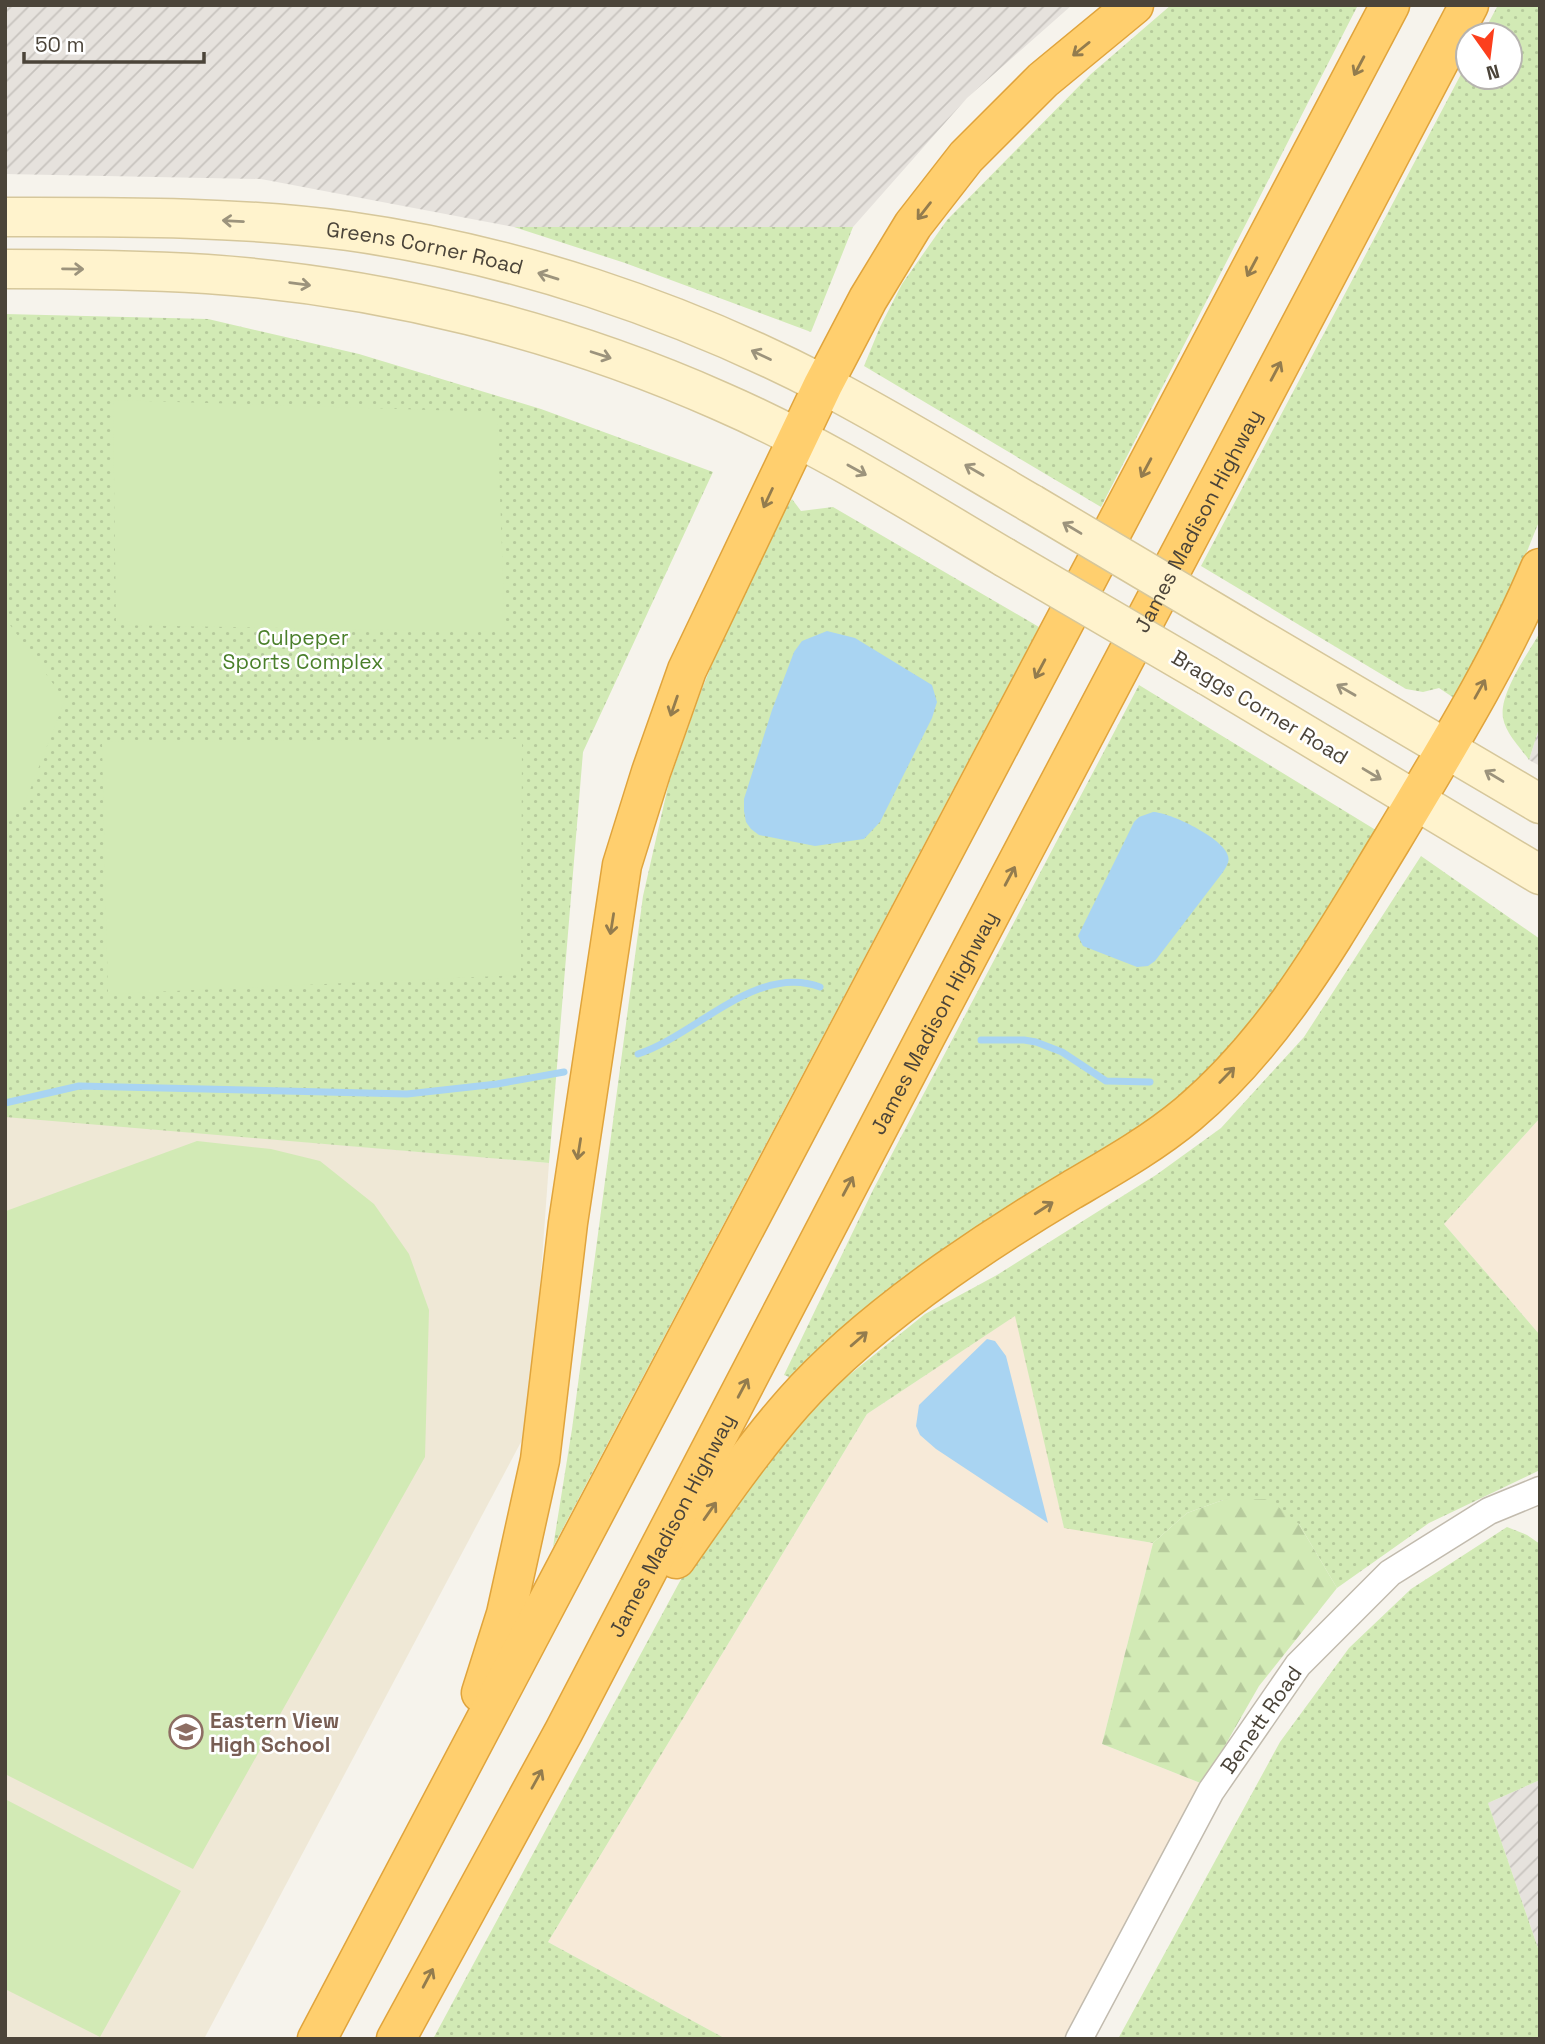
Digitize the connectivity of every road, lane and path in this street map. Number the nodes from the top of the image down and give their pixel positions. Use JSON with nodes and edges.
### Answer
{"nodes":[{"id":1,"x":1134,"y":5,"type":"edge"},
{"id":2,"x":1390,"y":5,"type":"edge"},
{"id":3,"x":1469,"y":5,"type":"edge"},
{"id":4,"x":5,"y":217,"type":"edge"},
{"id":5,"x":5,"y":269,"type":"edge"},
{"id":6,"x":823,"y":385,"type":"junction"},
{"id":7,"x":797,"y":437,"type":"junction"},
{"id":8,"x":1540,"y":568,"type":"edge"},
{"id":9,"x":1447,"y":749,"type":"junction"},
{"id":10,"x":1415,"y":800,"type":"junction"},
{"id":11,"x":1540,"y":804,"type":"edge"},
{"id":12,"x":1482,"y":839,"type":"junction"},
{"id":13,"x":1540,"y":858,"type":"edge"},
{"id":14,"x":1540,"y":876,"type":"edge"},
{"id":15,"x":1540,"y":1490,"type":"edge"},
{"id":16,"x":564,"y":1731,"type":"junction"},
{"id":17,"x":447,"y":1797,"type":"junction"},
{"id":18,"x":317,"y":2039,"type":"edge"},
{"id":19,"x":396,"y":2039,"type":"edge"},
{"id":20,"x":1079,"y":2039,"type":"edge"}],
"edges":[{"from":1,"to":6,"type":"highway","one_way":true},
{"from":2,"to":17,"type":"highway","one_way":true},
{"from":16,"to":3,"type":"highway","name":"James Madison Highway","one_way":true},
{"from":6,"to":4,"type":"main road","name":"Greens Corner Road","one_way":true},
{"from":5,"to":7,"type":"main road","one_way":true},
{"from":6,"to":7,"type":"highway"},
{"from":9,"to":6,"type":"main road","one_way":true,"bridge":true},
{"from":7,"to":10,"type":"main road","name":"Braggs Corner Road","one_way":true,"bridge":true},
{"from":7,"to":17,"type":"highway","one_way":true},
{"from":9,"to":8,"type":"highway","one_way":true},
{"from":9,"to":10,"type":"highway"},
{"from":11,"to":9,"type":"main road","one_way":true},
{"from":10,"to":12,"type":"main road","name":"Braggs Corner Road"},
{"from":16,"to":10,"type":"highway","one_way":true},
{"from":12,"to":13,"type":"main road"},
{"from":12,"to":14,"type":"main road","name":"Braggs Corner Road"},
{"from":15,"to":20,"type":"street","name":"Benett Road"},
{"from":19,"to":16,"type":"highway","name":"James Madison Highway","one_way":true},
{"from":17,"to":18,"type":"highway"}]}
